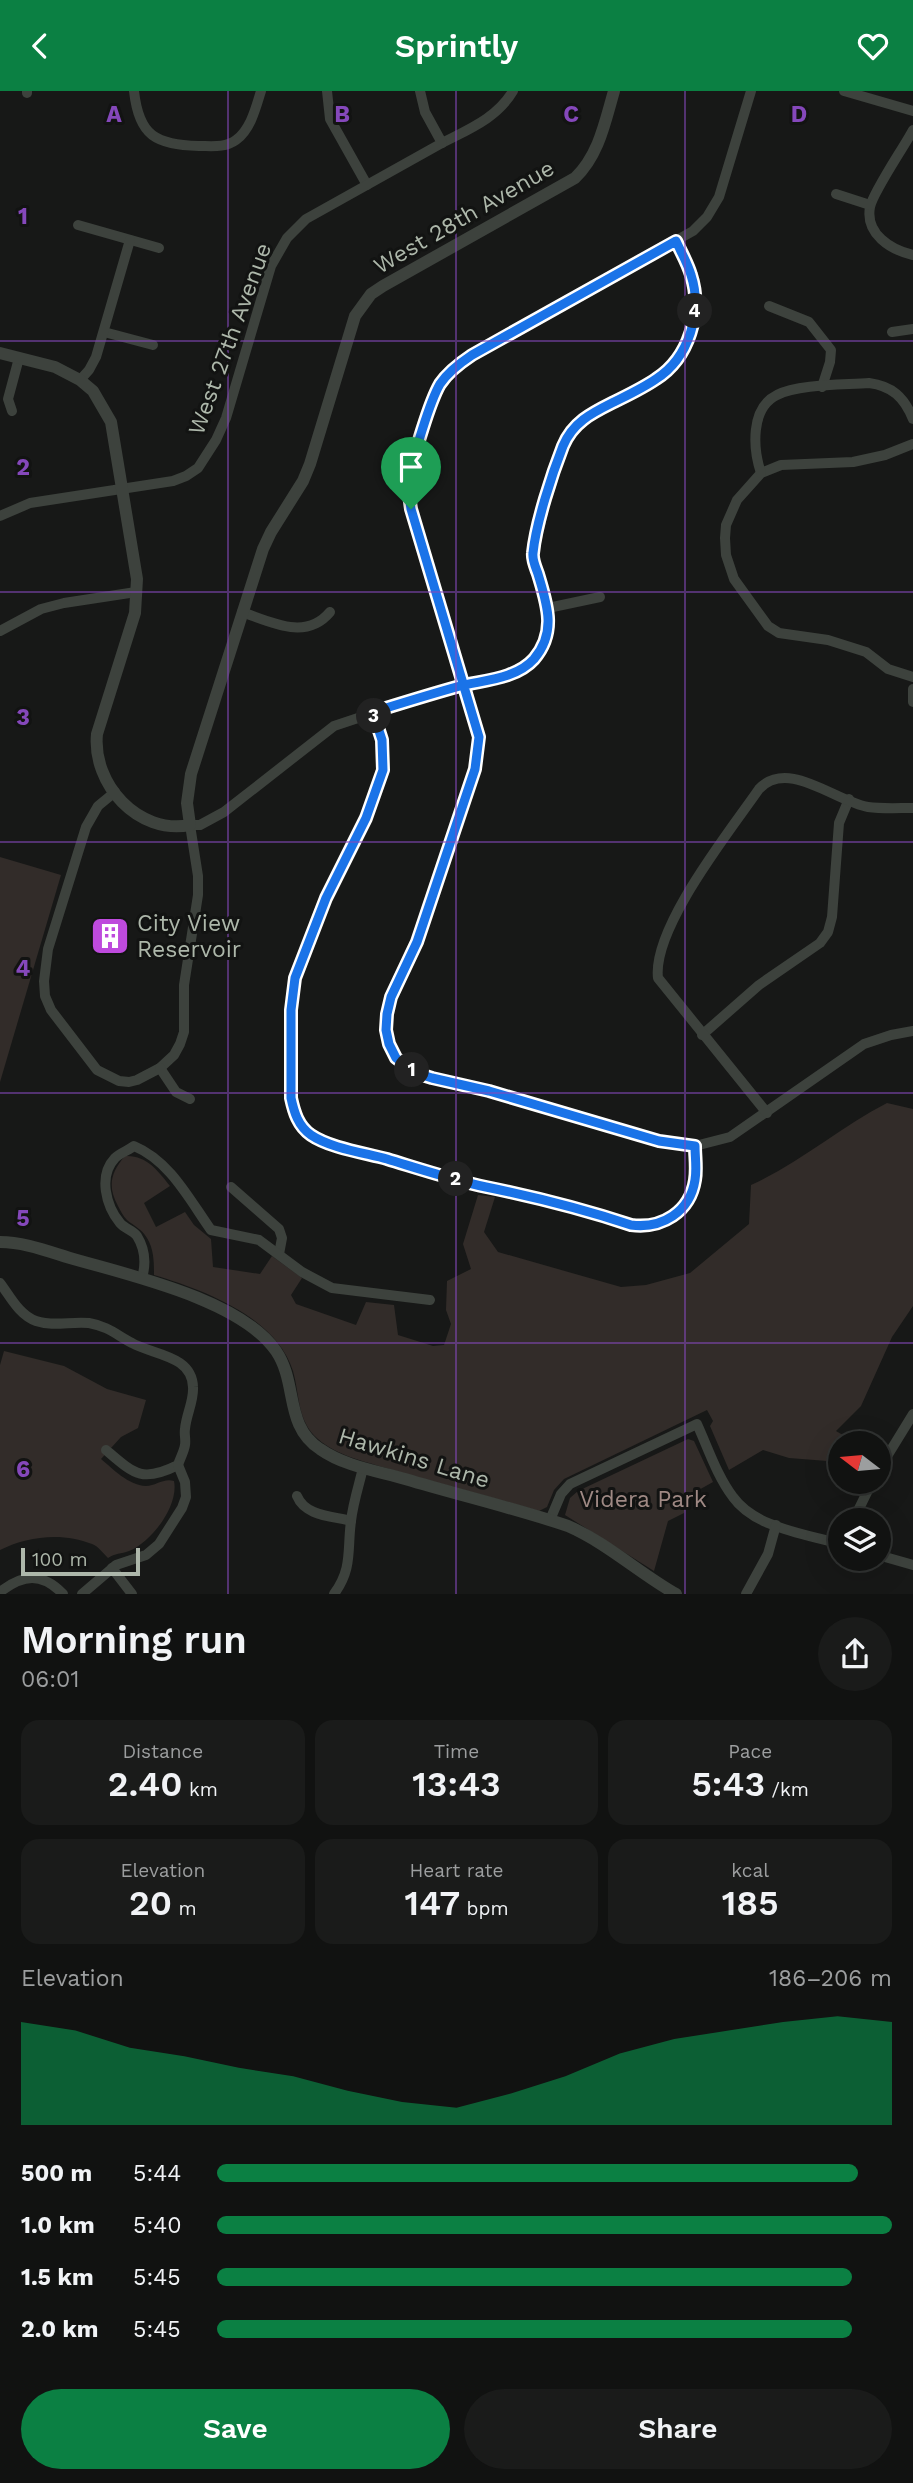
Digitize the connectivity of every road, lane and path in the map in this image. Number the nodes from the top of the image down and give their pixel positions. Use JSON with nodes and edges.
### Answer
{"nodes":[{"id":1,"x":134,"y":91,"type":"edge"},
{"id":2,"x":261,"y":91,"type":"edge"},
{"id":3,"x":327,"y":91,"type":"edge"},
{"id":4,"x":420,"y":91,"type":"edge"},
{"id":5,"x":513,"y":91,"type":"edge"},
{"id":6,"x":614,"y":91,"type":"edge"},
{"id":7,"x":751,"y":91,"type":"edge"},
{"id":8,"x":845,"y":91,"type":"edge"},
{"id":9,"x":913,"y":111,"type":"edge"},
{"id":10,"x":913,"y":130,"type":"edge"},
{"id":11,"x":442,"y":143,"type":"junction"},
{"id":12,"x":367,"y":185,"type":"junction"},
{"id":13,"x":836,"y":194,"type":"dead end"},
{"id":14,"x":870,"y":205,"type":"junction"},
{"id":15,"x":78,"y":225,"type":"dead end"},
{"id":16,"x":130,"y":240,"type":"junction"},
{"id":17,"x":676,"y":241,"type":"junction"},
{"id":18,"x":159,"y":248,"type":"dead end"},
{"id":19,"x":913,"y":255,"type":"edge"},
{"id":20,"x":769,"y":306,"type":"dead end"},
{"id":21,"x":913,"y":329,"type":"edge"},
{"id":22,"x":104,"y":332,"type":"junction"},
{"id":23,"x":892,"y":332,"type":"dead end"},
{"id":24,"x":153,"y":345,"type":"dead end"},
{"id":25,"x":0,"y":353,"type":"edge"},
{"id":26,"x":19,"y":358,"type":"junction"},
{"id":27,"x":80,"y":380,"type":"junction"},
{"id":28,"x":822,"y":387,"type":"junction"},
{"id":29,"x":12,"y":411,"type":"dead end"},
{"id":30,"x":913,"y":419,"type":"edge"},
{"id":31,"x":913,"y":444,"type":"edge"},
{"id":32,"x":761,"y":473,"type":"junction"},
{"id":33,"x":123,"y":489,"type":"junction"},
{"id":34,"x":0,"y":516,"type":"edge"},
{"id":35,"x":136,"y":592,"type":"junction"},
{"id":36,"x":600,"y":597,"type":"dead end"},
{"id":37,"x":548,"y":608,"type":"junction"},
{"id":38,"x":330,"y":612,"type":"dead end"},
{"id":39,"x":242,"y":613,"type":"junction"},
{"id":40,"x":0,"y":631,"type":"edge"},
{"id":41,"x":913,"y":677,"type":"edge"},
{"id":42,"x":463,"y":686,"type":"junction"},
{"id":43,"x":913,"y":689,"type":"edge"},
{"id":44,"x":913,"y":702,"type":"edge"},
{"id":45,"x":373,"y":712,"type":"junction"},
{"id":46,"x":115,"y":792,"type":"junction"},
{"id":47,"x":849,"y":799,"type":"junction"},
{"id":48,"x":913,"y":808,"type":"edge"},
{"id":49,"x":190,"y":825,"type":"junction"},
{"id":50,"x":913,"y":1031,"type":"edge"},
{"id":51,"x":702,"y":1035,"type":"junction"},
{"id":52,"x":160,"y":1068,"type":"junction"},
{"id":53,"x":190,"y":1100,"type":"dead end"},
{"id":54,"x":767,"y":1113,"type":"junction"},
{"id":55,"x":695,"y":1146,"type":"junction"},
{"id":56,"x":231,"y":1187,"type":"dead end"},
{"id":57,"x":0,"y":1242,"type":"edge"},
{"id":58,"x":279,"y":1254,"type":"junction"},
{"id":59,"x":142,"y":1278,"type":"junction"},
{"id":60,"x":0,"y":1283,"type":"edge"},
{"id":61,"x":430,"y":1300,"type":"dead end"},
{"id":62,"x":913,"y":1414,"type":"edge"},
{"id":63,"x":106,"y":1450,"type":"dead end"},
{"id":64,"x":891,"y":1450,"type":"edge"},
{"id":65,"x":178,"y":1465,"type":"junction"},
{"id":66,"x":363,"y":1468,"type":"junction"},
{"id":67,"x":297,"y":1496,"type":"dead end"},
{"id":68,"x":550,"y":1520,"type":"junction"},
{"id":69,"x":351,"y":1521,"type":"junction"},
{"id":70,"x":776,"y":1525,"type":"junction"},
{"id":71,"x":828,"y":1540,"type":"edge"},
{"id":72,"x":891,"y":1559,"type":"edge"},
{"id":73,"x":913,"y":1565,"type":"edge"},
{"id":74,"x":112,"y":1568,"type":"junction"},
{"id":75,"x":0,"y":1592,"type":"edge"},
{"id":76,"x":63,"y":1594,"type":"edge"},
{"id":77,"x":82,"y":1594,"type":"edge"},
{"id":78,"x":132,"y":1594,"type":"edge"},
{"id":79,"x":334,"y":1594,"type":"edge"},
{"id":80,"x":676,"y":1594,"type":"edge"},
{"id":81,"x":746,"y":1594,"type":"edge"}],
"edges":[{"from":1,"to":2,"type":"street"},
{"from":3,"to":12,"type":"street"},
{"from":4,"to":11,"type":"street"},
{"from":5,"to":11,"type":"street","name":"West 27th Avenue"},
{"from":6,"to":39,"type":"street","name":"West 28th Avenue"},
{"from":7,"to":17,"type":"street"},
{"from":8,"to":9,"type":"street"},
{"from":10,"to":14,"type":"street"},
{"from":11,"to":12,"type":"street","name":"West 27th Avenue"},
{"from":12,"to":33,"type":"street","name":"West 27th Avenue"},
{"from":13,"to":14,"type":"street"},
{"from":14,"to":19,"type":"street"},
{"from":15,"to":16,"type":"street"},
{"from":16,"to":18,"type":"street"},
{"from":16,"to":22,"type":"street"},
{"from":17,"to":37,"type":"street"},
{"from":17,"to":42,"type":"street"},
{"from":20,"to":28,"type":"street"},
{"from":21,"to":23,"type":"street"},
{"from":22,"to":24,"type":"street"},
{"from":22,"to":27,"type":"street"},
{"from":25,"to":26,"type":"street"},
{"from":26,"to":27,"type":"street"},
{"from":26,"to":29,"type":"street"},
{"from":27,"to":33,"type":"street"},
{"from":28,"to":30,"type":"street"},
{"from":28,"to":32,"type":"street"},
{"from":31,"to":32,"type":"street"},
{"from":32,"to":41,"type":"street"},
{"from":33,"to":34,"type":"street","name":"West 27th Avenue"},
{"from":33,"to":35,"type":"street"},
{"from":35,"to":40,"type":"street"},
{"from":35,"to":46,"type":"street"},
{"from":36,"to":37,"type":"street"},
{"from":37,"to":42,"type":"street"},
{"from":38,"to":39,"type":"street"},
{"from":39,"to":49,"type":"street","name":"West 28th Avenue"},
{"from":42,"to":45,"type":"street"},
{"from":42,"to":55,"type":"street"},
{"from":43,"to":44,"type":"street"},
{"from":45,"to":49,"type":"street"},
{"from":45,"to":55,"type":"street"},
{"from":46,"to":49,"type":"street"},
{"from":46,"to":52,"type":"street"},
{"from":47,"to":48,"type":"street"},
{"from":47,"to":51,"type":"street"},
{"from":47,"to":51,"type":"street"},
{"from":49,"to":52,"type":"street","name":"West 28th Avenue"},
{"from":50,"to":54,"type":"street"},
{"from":51,"to":54,"type":"street"},
{"from":52,"to":53,"type":"street"},
{"from":54,"to":55,"type":"street"},
{"from":56,"to":58,"type":"street"},
{"from":57,"to":59,"type":"street","name":"Hawkins Lane"},
{"from":58,"to":59,"type":"street"},
{"from":58,"to":61,"type":"street"},
{"from":59,"to":66,"type":"street","name":"Hawkins Lane"},
{"from":60,"to":65,"type":"street"},
{"from":62,"to":64,"type":"street"},
{"from":63,"to":65,"type":"street"},
{"from":65,"to":74,"type":"street"},
{"from":66,"to":68,"type":"street","name":"Hawkins Lane"},
{"from":66,"to":69,"type":"street"},
{"from":67,"to":69,"type":"street"},
{"from":68,"to":70,"type":"street"},
{"from":68,"to":80,"type":"street","name":"Hawkins Lane"},
{"from":69,"to":79,"type":"street"},
{"from":70,"to":71,"type":"street"},
{"from":70,"to":81,"type":"street"},
{"from":72,"to":73,"type":"street"},
{"from":74,"to":77,"type":"street"},
{"from":74,"to":78,"type":"street"},
{"from":75,"to":76,"type":"street"}]}
